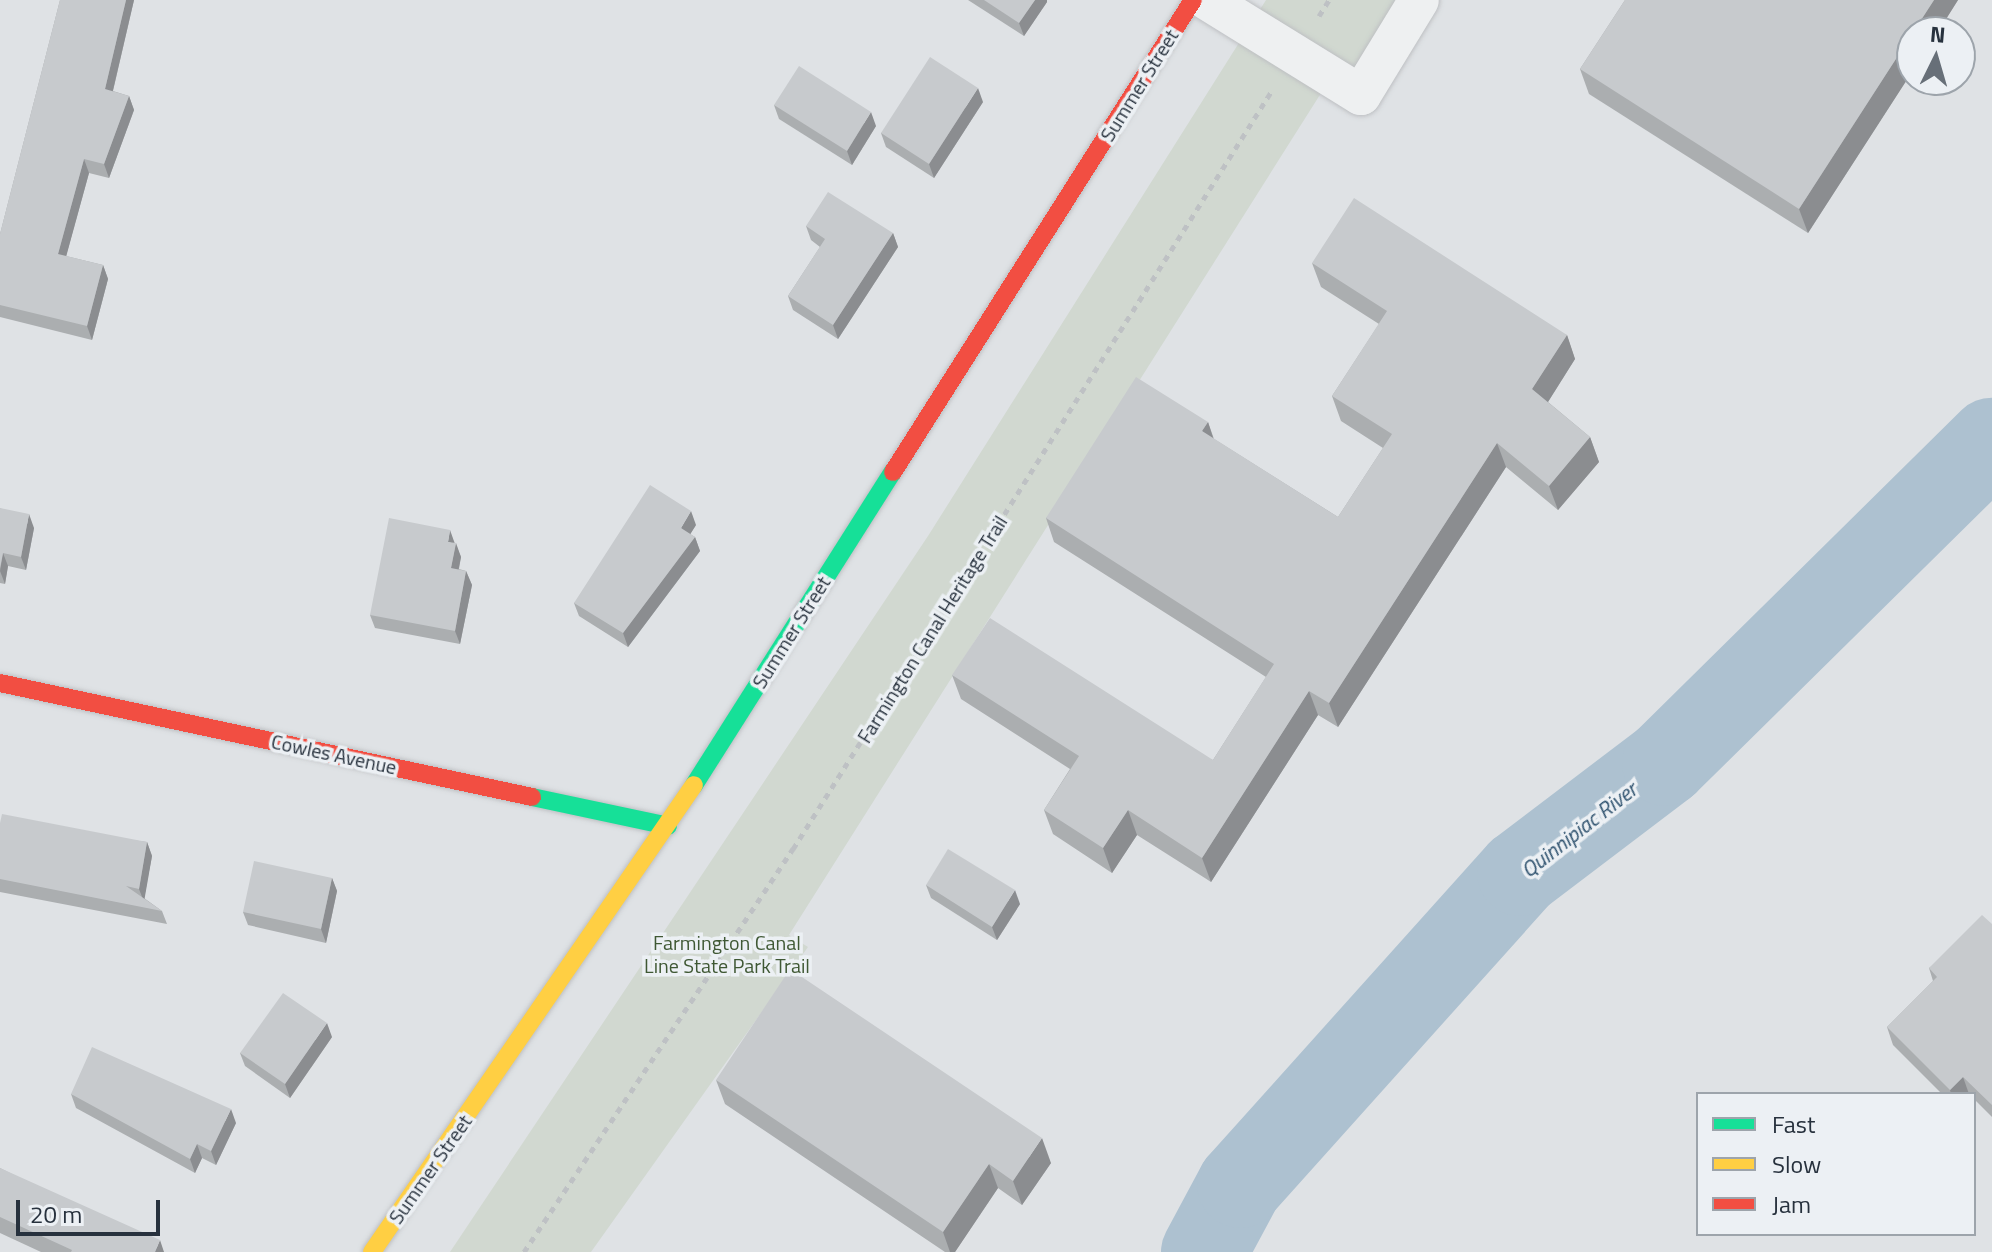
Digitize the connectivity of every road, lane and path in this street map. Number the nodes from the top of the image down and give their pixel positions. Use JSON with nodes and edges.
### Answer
{"nodes":[{"id":1,"x":1193,"y":0,"type":"edge"},
{"id":2,"x":1207,"y":0,"type":"edge"},
{"id":3,"x":1329,"y":0,"type":"edge"},
{"id":4,"x":1419,"y":0,"type":"edge"},
{"id":5,"x":1295,"y":54,"type":"junction"},
{"id":6,"x":0,"y":683,"type":"edge"},
{"id":7,"x":668,"y":826,"type":"junction"},
{"id":8,"x":372,"y":1252,"type":"edge"},
{"id":9,"x":524,"y":1252,"type":"edge"}],
"edges":[{"from":1,"to":7,"type":"street","name":"Summer Street"},
{"from":2,"to":5,"type":"street"},
{"from":3,"to":5,"type":"path","name":"Farmington Canal Heritage Trail"},
{"from":4,"to":5,"type":"street"},
{"from":5,"to":9,"type":"path","name":"Farmington Canal Heritage Trail"},
{"from":6,"to":7,"type":"street","name":"Cowles Avenue"},
{"from":7,"to":8,"type":"street","name":"Summer Street"}]}
